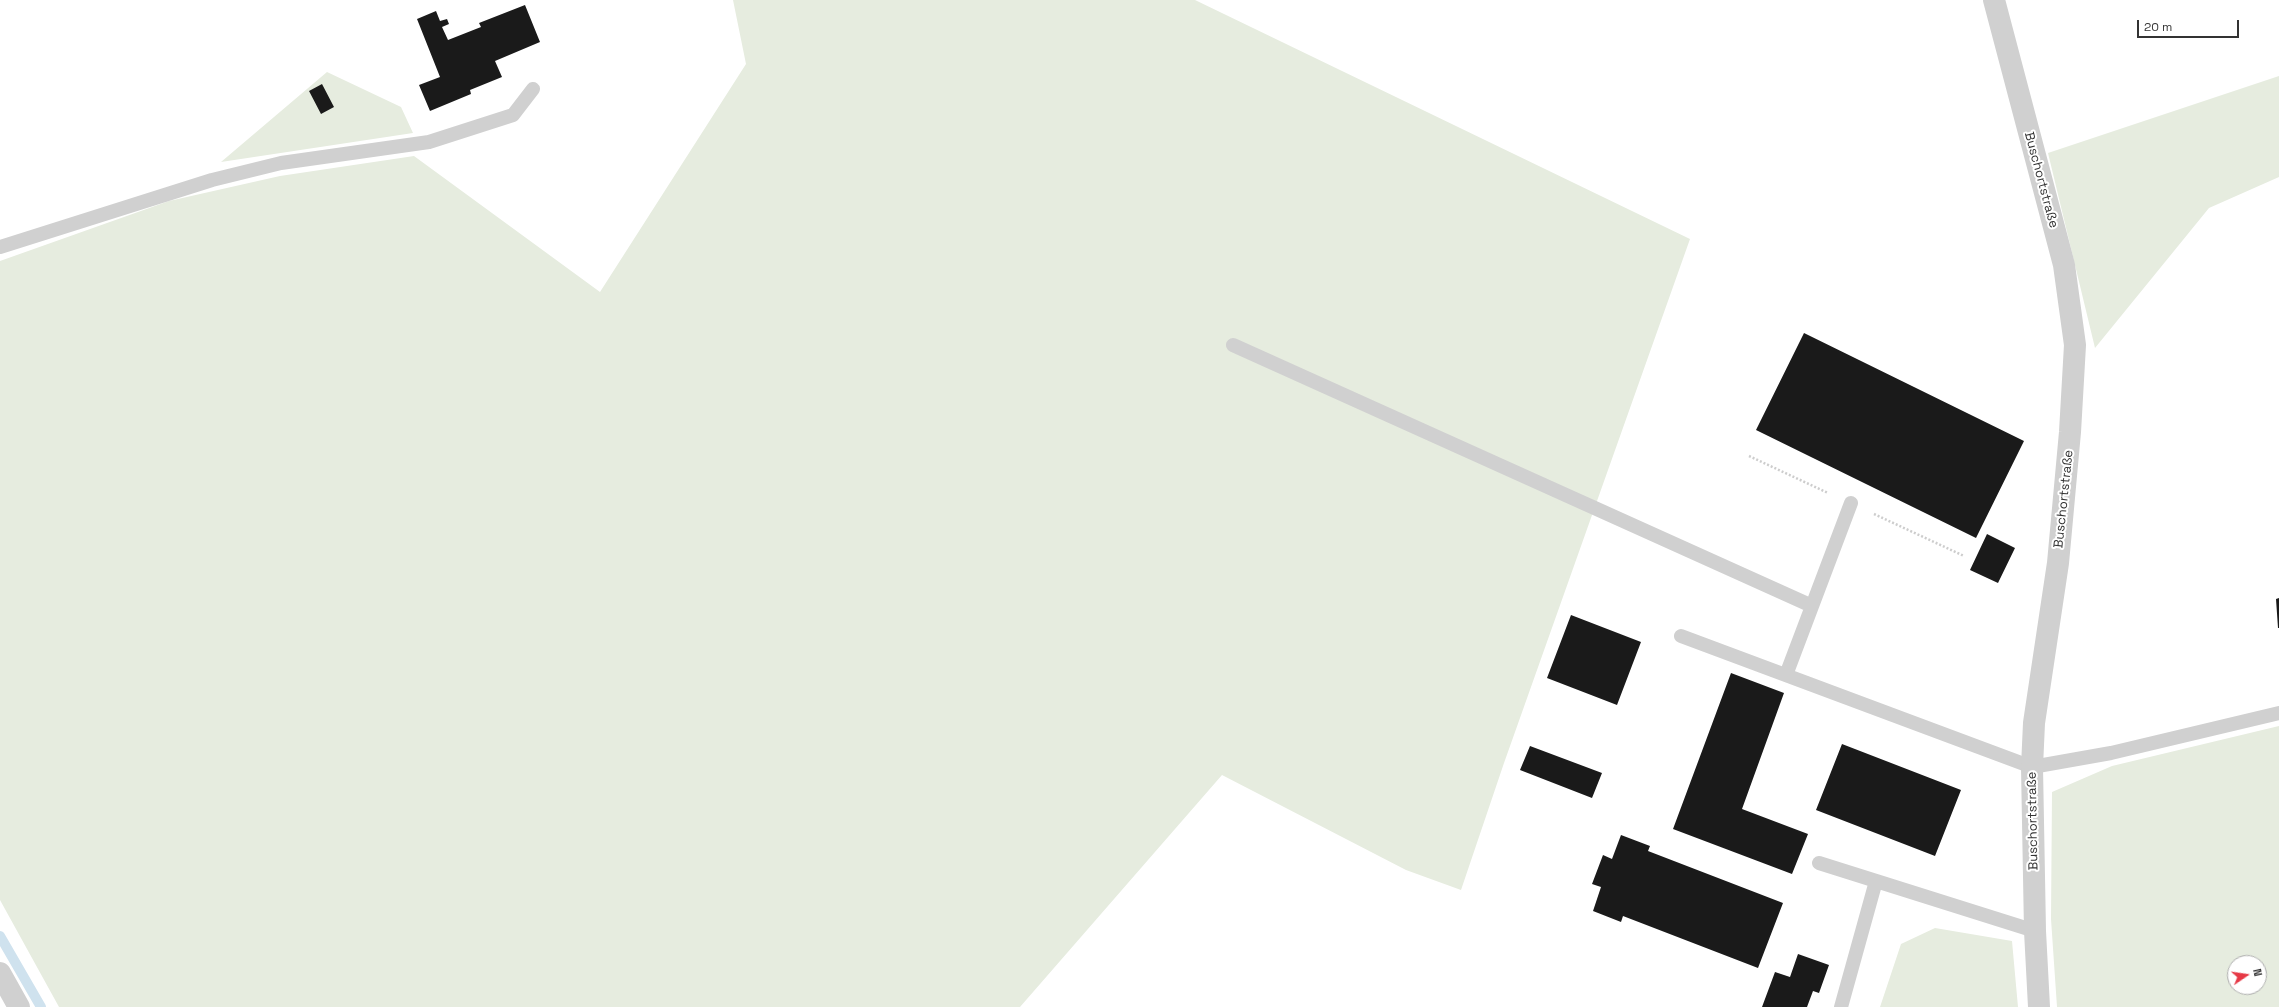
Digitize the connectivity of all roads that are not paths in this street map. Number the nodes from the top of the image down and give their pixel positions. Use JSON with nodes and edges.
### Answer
{"nodes":[{"id":1,"x":1994,"y":0,"type":"edge"},
{"id":2,"x":533,"y":89,"type":"dead end"},
{"id":3,"x":0,"y":247,"type":"edge"},
{"id":4,"x":1233,"y":345,"type":"dead end"},
{"id":5,"x":1851,"y":503,"type":"dead end"},
{"id":6,"x":1812,"y":606,"type":"junction"},
{"id":7,"x":1681,"y":636,"type":"dead end"},
{"id":8,"x":1786,"y":675,"type":"junction"},
{"id":9,"x":2279,"y":713,"type":"edge"},
{"id":10,"x":2032,"y":767,"type":"junction"},
{"id":11,"x":1819,"y":863,"type":"dead end"},
{"id":12,"x":1876,"y":881,"type":"junction"},
{"id":13,"x":2035,"y":931,"type":"junction"},
{"id":14,"x":0,"y":973,"type":"edge"},
{"id":15,"x":19,"y":1007,"type":"edge"},
{"id":16,"x":1841,"y":1007,"type":"edge"},
{"id":17,"x":2040,"y":1007,"type":"edge"}],
"edges":[{"from":1,"to":10,"type":"street","name":"Buschortstraße"},
{"from":2,"to":3,"type":"lane"},
{"from":4,"to":6,"type":"lane"},
{"from":5,"to":6,"type":"lane"},
{"from":6,"to":8,"type":"lane"},
{"from":7,"to":8,"type":"lane"},
{"from":8,"to":10,"type":"lane"},
{"from":9,"to":10,"type":"lane"},
{"from":10,"to":13,"type":"street","name":"Buschortstraße"},
{"from":11,"to":12,"type":"lane"},
{"from":12,"to":13,"type":"lane"},
{"from":12,"to":16,"type":"lane"},
{"from":13,"to":17,"type":"street","name":"Buschortstraße"},
{"from":14,"to":15,"type":"street"}]}
